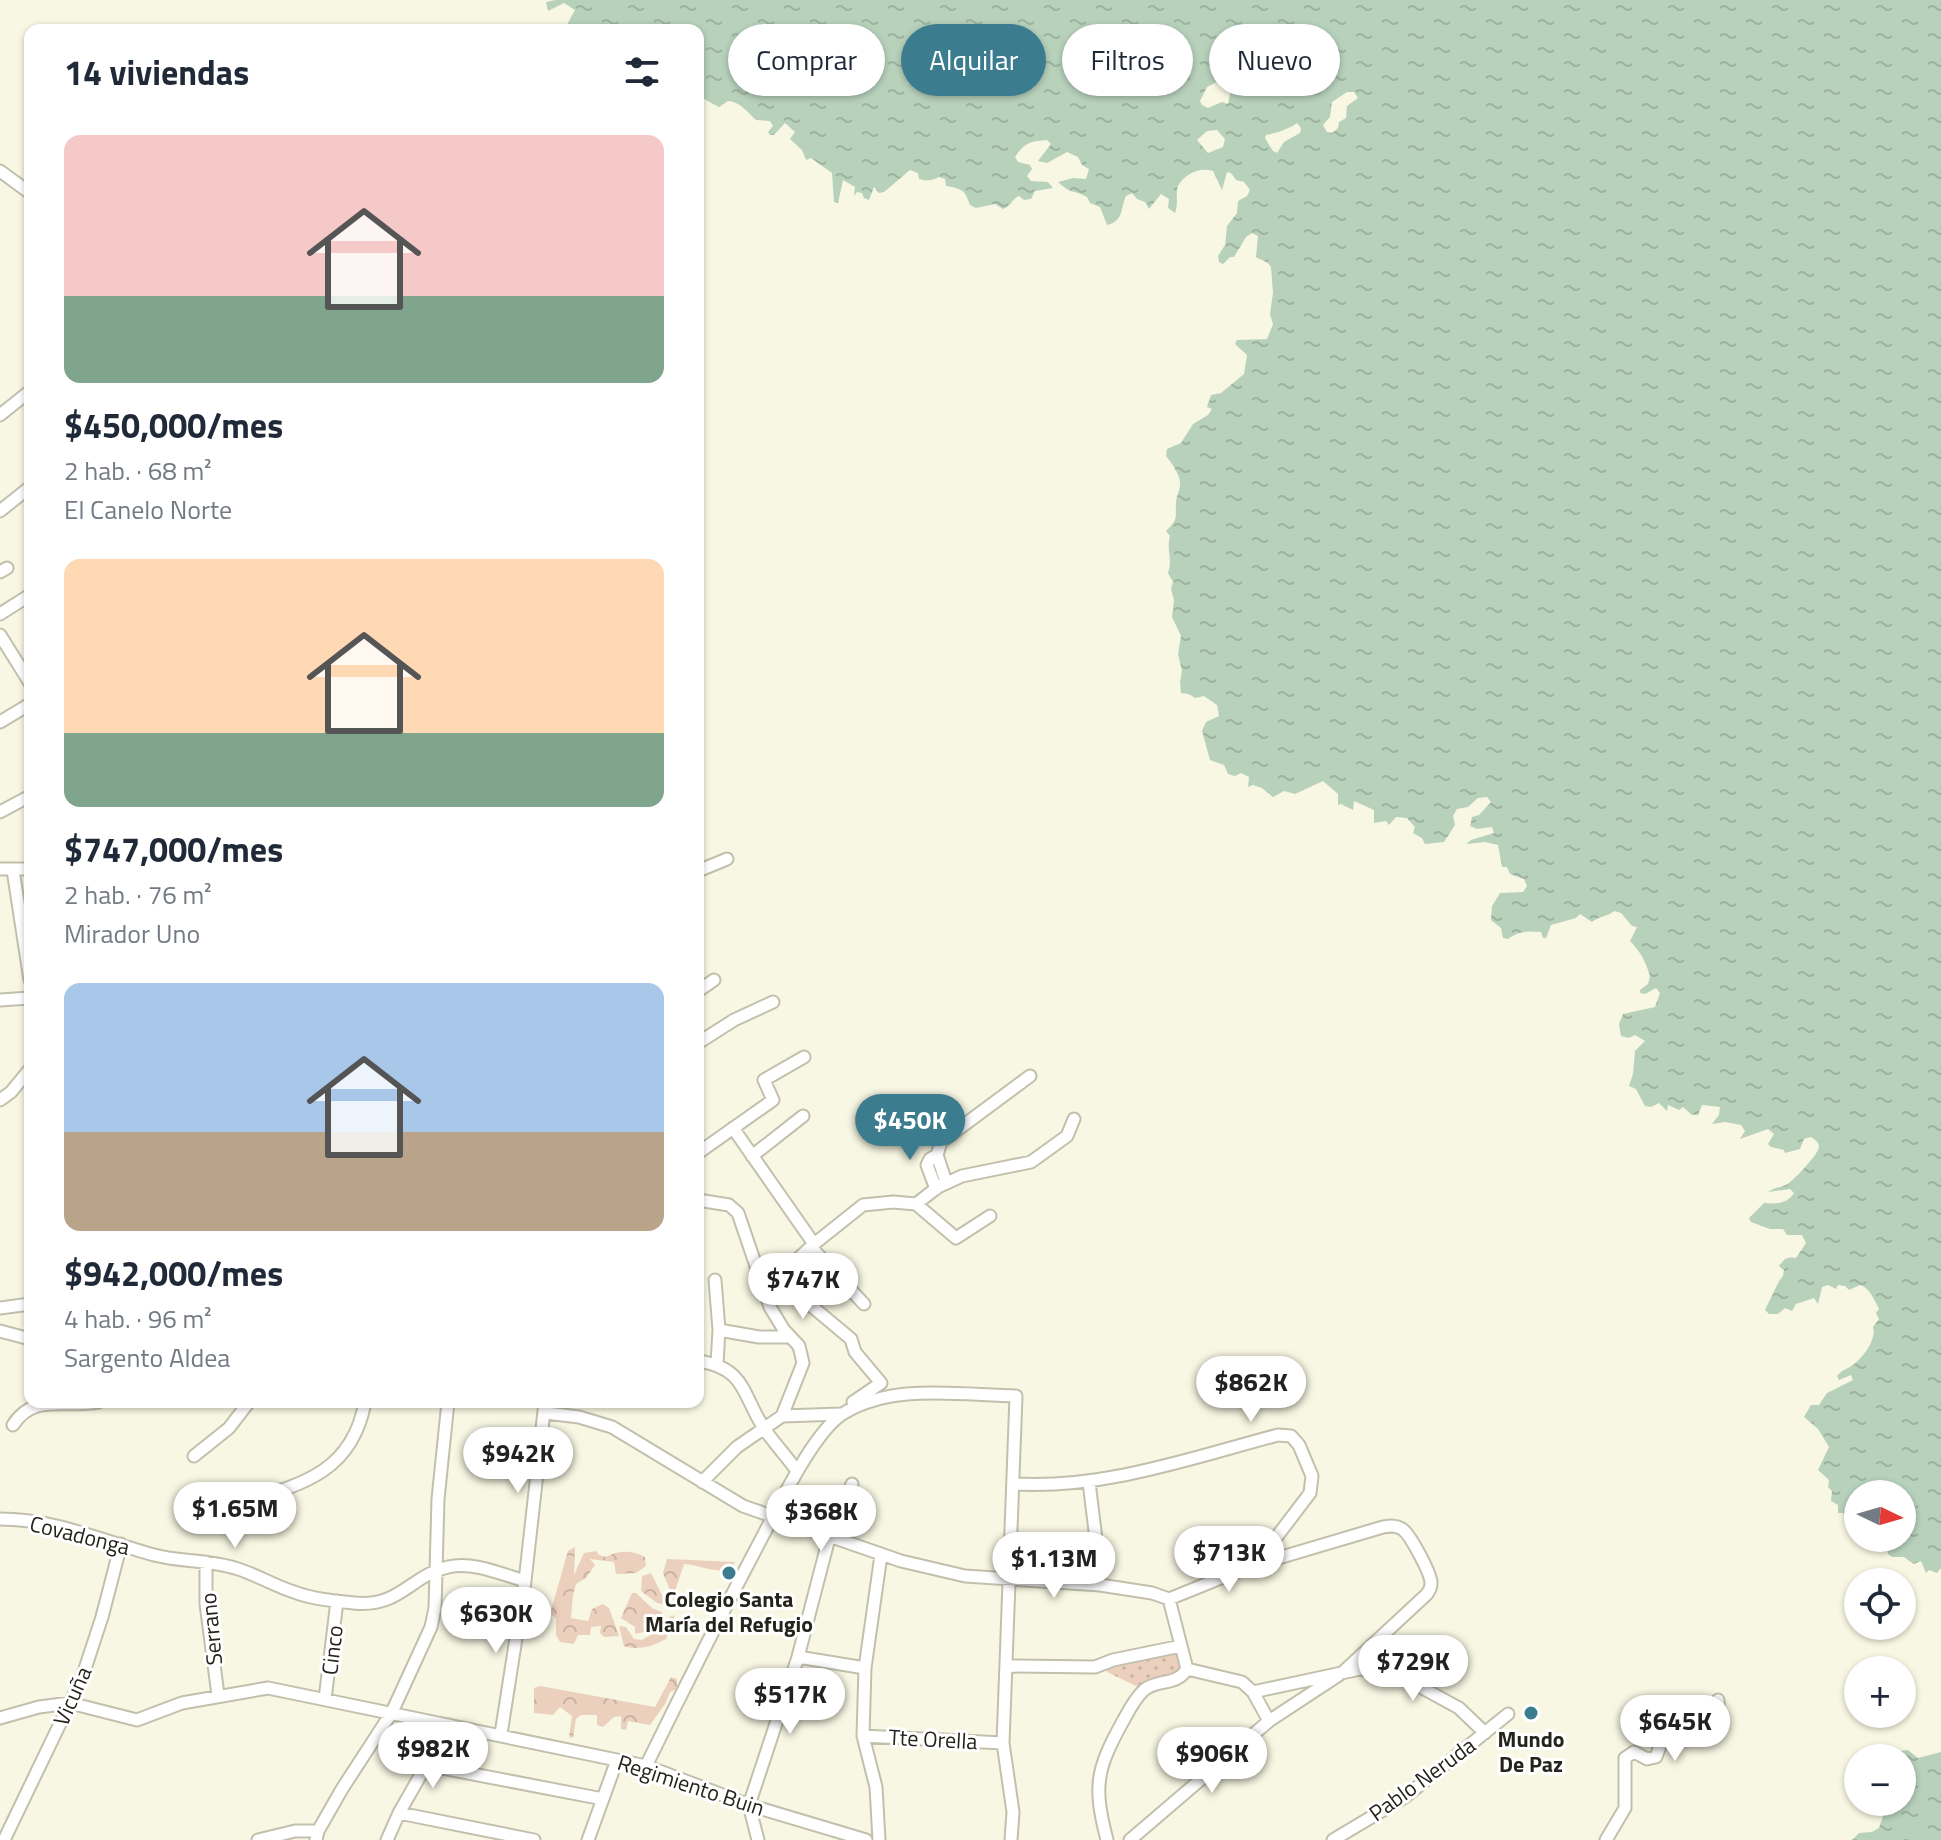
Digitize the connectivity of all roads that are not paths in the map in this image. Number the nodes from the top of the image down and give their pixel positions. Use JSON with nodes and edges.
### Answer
{"nodes":[{"id":1,"x":0,"y":171,"type":"edge"},
{"id":2,"x":24,"y":189,"type":"edge"},
{"id":3,"x":24,"y":396,"type":"edge"},
{"id":4,"x":0,"y":415,"type":"edge"},
{"id":5,"x":24,"y":492,"type":"edge"},
{"id":6,"x":0,"y":511,"type":"edge"},
{"id":7,"x":24,"y":599,"type":"edge"},
{"id":8,"x":0,"y":614,"type":"edge"},
{"id":9,"x":0,"y":635,"type":"edge"},
{"id":10,"x":5,"y":653,"type":"edge"},
{"id":11,"x":24,"y":676,"type":"edge"},
{"id":12,"x":24,"y":708,"type":"edge"},
{"id":13,"x":0,"y":722,"type":"edge"},
{"id":14,"x":24,"y":799,"type":"edge"},
{"id":15,"x":0,"y":812,"type":"edge"},
{"id":16,"x":727,"y":859,"type":"dead end"},
{"id":17,"x":704,"y":869,"type":"edge"},
{"id":18,"x":6,"y":870,"type":"edge"},
{"id":19,"x":24,"y":952,"type":"edge"},
{"id":20,"x":714,"y":980,"type":"dead end"},
{"id":21,"x":704,"y":987,"type":"edge"},
{"id":22,"x":24,"y":998,"type":"edge"},
{"id":23,"x":0,"y":1000,"type":"edge"},
{"id":24,"x":773,"y":1002,"type":"dead end"},
{"id":25,"x":704,"y":1039,"type":"edge"},
{"id":26,"x":804,"y":1057,"type":"dead end"},
{"id":27,"x":24,"y":1076,"type":"edge"},
{"id":28,"x":1030,"y":1076,"type":"dead end"},
{"id":29,"x":0,"y":1100,"type":"edge"},
{"id":30,"x":803,"y":1116,"type":"dead end"},
{"id":31,"x":1074,"y":1119,"type":"dead end"},
{"id":32,"x":733,"y":1128,"type":"junction"},
{"id":33,"x":704,"y":1149,"type":"edge"},
{"id":34,"x":752,"y":1156,"type":"junction"},
{"id":35,"x":941,"y":1186,"type":"junction"},
{"id":36,"x":704,"y":1201,"type":"edge"},
{"id":37,"x":916,"y":1204,"type":"junction"},
{"id":38,"x":990,"y":1216,"type":"dead end"},
{"id":39,"x":812,"y":1245,"type":"junction"},
{"id":40,"x":778,"y":1278,"type":"junction"},
{"id":41,"x":715,"y":1280,"type":"dead end"},
{"id":42,"x":764,"y":1290,"type":"junction"},
{"id":43,"x":864,"y":1304,"type":"dead end"},
{"id":44,"x":24,"y":1305,"type":"edge"},
{"id":45,"x":1,"y":1307,"type":"edge"},
{"id":46,"x":0,"y":1329,"type":"edge"},
{"id":47,"x":719,"y":1330,"type":"junction"},
{"id":48,"x":24,"y":1337,"type":"edge"},
{"id":49,"x":790,"y":1337,"type":"junction"},
{"id":50,"x":704,"y":1362,"type":"edge"},
{"id":51,"x":717,"y":1364,"type":"junction"},
{"id":52,"x":30,"y":1408,"type":"edge"},
{"id":53,"x":244,"y":1408,"type":"edge"},
{"id":54,"x":364,"y":1408,"type":"edge"},
{"id":55,"x":447,"y":1408,"type":"edge"},
{"id":56,"x":546,"y":1408,"type":"edge"},
{"id":57,"x":846,"y":1412,"type":"junction"},
{"id":58,"x":782,"y":1416,"type":"junction"},
{"id":59,"x":13,"y":1425,"type":"dead end"},
{"id":60,"x":764,"y":1429,"type":"junction"},
{"id":61,"x":194,"y":1456,"type":"dead end"},
{"id":62,"x":797,"y":1471,"type":"junction"},
{"id":63,"x":702,"y":1482,"type":"junction"},
{"id":64,"x":1089,"y":1482,"type":"junction"},
{"id":65,"x":852,"y":1484,"type":"dead end"},
{"id":66,"x":1014,"y":1484,"type":"junction"},
{"id":67,"x":226,"y":1507,"type":"dead end"},
{"id":68,"x":773,"y":1517,"type":"junction"},
{"id":69,"x":0,"y":1519,"type":"edge"},
{"id":70,"x":829,"y":1538,"type":"junction"},
{"id":71,"x":1096,"y":1539,"type":"dead end"},
{"id":72,"x":121,"y":1544,"type":"junction"},
{"id":73,"x":881,"y":1555,"type":"junction"},
{"id":74,"x":206,"y":1562,"type":"junction"},
{"id":75,"x":1248,"y":1567,"type":"junction"},
{"id":76,"x":435,"y":1570,"type":"junction"},
{"id":77,"x":1011,"y":1580,"type":"junction"},
{"id":78,"x":525,"y":1581,"type":"junction"},
{"id":79,"x":1169,"y":1599,"type":"junction"},
{"id":80,"x":337,"y":1601,"type":"junction"},
{"id":81,"x":1181,"y":1646,"type":"junction"},
{"id":82,"x":798,"y":1657,"type":"junction"},
{"id":83,"x":1007,"y":1666,"type":"junction"},
{"id":84,"x":865,"y":1668,"type":"junction"},
{"id":85,"x":1187,"y":1669,"type":"junction"},
{"id":86,"x":1342,"y":1673,"type":"junction"},
{"id":87,"x":1253,"y":1692,"type":"junction"},
{"id":88,"x":218,"y":1695,"type":"junction"},
{"id":89,"x":325,"y":1699,"type":"junction"},
{"id":90,"x":1718,"y":1700,"type":"dead end"},
{"id":91,"x":70,"y":1703,"type":"junction"},
{"id":92,"x":392,"y":1712,"type":"junction"},
{"id":93,"x":1508,"y":1714,"type":"dead end"},
{"id":94,"x":0,"y":1718,"type":"edge"},
{"id":95,"x":1269,"y":1721,"type":"junction"},
{"id":96,"x":449,"y":1725,"type":"junction"},
{"id":97,"x":1485,"y":1733,"type":"junction"},
{"id":98,"x":501,"y":1734,"type":"junction"},
{"id":99,"x":863,"y":1736,"type":"junction"},
{"id":100,"x":1003,"y":1743,"type":"junction"},
{"id":101,"x":617,"y":1760,"type":"junction"},
{"id":102,"x":426,"y":1765,"type":"junction"},
{"id":103,"x":646,"y":1766,"type":"junction"},
{"id":104,"x":603,"y":1799,"type":"junction"},
{"id":105,"x":749,"y":1805,"type":"junction"},
{"id":106,"x":399,"y":1813,"type":"junction"},
{"id":107,"x":317,"y":1835,"type":"edge"},
{"id":108,"x":589,"y":1838,"type":"edge"},
{"id":109,"x":4,"y":1840,"type":"edge"},
{"id":110,"x":258,"y":1840,"type":"edge"},
{"id":111,"x":387,"y":1840,"type":"edge"},
{"id":112,"x":534,"y":1840,"type":"edge"},
{"id":113,"x":602,"y":1840,"type":"edge"},
{"id":114,"x":758,"y":1840,"type":"edge"},
{"id":115,"x":866,"y":1840,"type":"edge"},
{"id":116,"x":879,"y":1840,"type":"edge"},
{"id":117,"x":1011,"y":1840,"type":"edge"},
{"id":118,"x":1107,"y":1840,"type":"edge"},
{"id":119,"x":1130,"y":1840,"type":"edge"},
{"id":120,"x":1333,"y":1840,"type":"edge"},
{"id":121,"x":1606,"y":1840,"type":"edge"}],
"edges":[{"from":1,"to":2,"type":"street"},
{"from":3,"to":4,"type":"street"},
{"from":5,"to":6,"type":"street"},
{"from":7,"to":8,"type":"street"},
{"from":9,"to":10,"type":"street"},
{"from":10,"to":11,"type":"street"},
{"from":12,"to":13,"type":"street"},
{"from":14,"to":15,"type":"street"},
{"from":16,"to":17,"type":"street"},
{"from":18,"to":19,"type":"street"},
{"from":20,"to":21,"type":"street"},
{"from":22,"to":23,"type":"street"},
{"from":24,"to":25,"type":"street"},
{"from":26,"to":32,"type":"street"},
{"from":27,"to":29,"type":"street"},
{"from":28,"to":35,"type":"street"},
{"from":30,"to":34,"type":"street"},
{"from":31,"to":35,"type":"street"},
{"from":32,"to":33,"type":"street"},
{"from":32,"to":34,"type":"street"},
{"from":34,"to":39,"type":"street"},
{"from":35,"to":37,"type":"street"},
{"from":36,"to":42,"type":"street"},
{"from":37,"to":38,"type":"street"},
{"from":37,"to":39,"type":"street"},
{"from":39,"to":40,"type":"street"},
{"from":39,"to":43,"type":"street"},
{"from":40,"to":42,"type":"street"},
{"from":40,"to":57,"type":"street"},
{"from":41,"to":47,"type":"street"},
{"from":42,"to":49,"type":"street"},
{"from":44,"to":45,"type":"street"},
{"from":45,"to":46,"type":"street"},
{"from":46,"to":48,"type":"street"},
{"from":47,"to":49,"type":"street"},
{"from":47,"to":51,"type":"street"},
{"from":49,"to":58,"type":"street"},
{"from":50,"to":51,"type":"street"},
{"from":51,"to":60,"type":"street"},
{"from":52,"to":59,"type":"street"},
{"from":53,"to":61,"type":"street"},
{"from":54,"to":67,"type":"street"},
{"from":55,"to":76,"type":"street"},
{"from":56,"to":63,"type":"street"},
{"from":56,"to":78,"type":"street"},
{"from":57,"to":58,"type":"street"},
{"from":57,"to":62,"type":"street"},
{"from":57,"to":66,"type":"street"},
{"from":58,"to":60,"type":"street"},
{"from":60,"to":62,"type":"street"},
{"from":60,"to":63,"type":"street"},
{"from":62,"to":68,"type":"street"},
{"from":63,"to":68,"type":"street"},
{"from":64,"to":66,"type":"street"},
{"from":64,"to":71,"type":"street"},
{"from":64,"to":75,"type":"street"},
{"from":65,"to":70,"type":"street"},
{"from":66,"to":77,"type":"street"},
{"from":68,"to":70,"type":"street"},
{"from":68,"to":103,"type":"street"},
{"from":69,"to":72,"type":"street","name":"Covadonga"},
{"from":70,"to":73,"type":"street"},
{"from":70,"to":82,"type":"street"},
{"from":72,"to":74,"type":"street","name":"Covadonga"},
{"from":72,"to":91,"type":"street","name":"Vicuña"},
{"from":73,"to":77,"type":"street"},
{"from":73,"to":84,"type":"street"},
{"from":74,"to":80,"type":"street","name":"Covadonga"},
{"from":74,"to":88,"type":"street","name":"Serrano"},
{"from":75,"to":79,"type":"street"},
{"from":75,"to":86,"type":"street"},
{"from":76,"to":78,"type":"street","name":"Covadonga"},
{"from":76,"to":80,"type":"street","name":"Covadonga"},
{"from":76,"to":92,"type":"street"},
{"from":77,"to":79,"type":"street"},
{"from":77,"to":83,"type":"street"},
{"from":78,"to":98,"type":"street"},
{"from":79,"to":81,"type":"street"},
{"from":80,"to":89,"type":"street","name":"Cinco"},
{"from":81,"to":83,"type":"street"},
{"from":81,"to":85,"type":"street"},
{"from":82,"to":84,"type":"street"},
{"from":82,"to":105,"type":"street"},
{"from":83,"to":100,"type":"street"},
{"from":84,"to":99,"type":"street"},
{"from":85,"to":87,"type":"street"},
{"from":85,"to":118,"type":"street"},
{"from":86,"to":87,"type":"street"},
{"from":86,"to":95,"type":"street"},
{"from":86,"to":97,"type":"street"},
{"from":87,"to":95,"type":"street"},
{"from":88,"to":89,"type":"street","name":"Regimiento Buin"},
{"from":88,"to":91,"type":"street","name":"Regimiento Buin"},
{"from":89,"to":92,"type":"street","name":"Regimiento Buin"},
{"from":90,"to":121,"type":"street"},
{"from":91,"to":94,"type":"street","name":"Regimiento Buin"},
{"from":91,"to":109,"type":"street","name":"Vicuña"},
{"from":92,"to":96,"type":"street","name":"Regimiento Buin"},
{"from":92,"to":107,"type":"street"},
{"from":93,"to":97,"type":"street","name":"Pablo Neruda"},
{"from":95,"to":119,"type":"street"},
{"from":96,"to":98,"type":"street","name":"Regimiento Buin"},
{"from":96,"to":102,"type":"street"},
{"from":97,"to":120,"type":"street","name":"Pablo Neruda"},
{"from":98,"to":101,"type":"street","name":"Regimiento Buin"},
{"from":99,"to":100,"type":"street","name":"Tte Orella"},
{"from":99,"to":116,"type":"street"},
{"from":100,"to":117,"type":"street"},
{"from":101,"to":103,"type":"street","name":"Regimiento Buin"},
{"from":101,"to":104,"type":"street"},
{"from":102,"to":104,"type":"street"},
{"from":102,"to":106,"type":"street"},
{"from":103,"to":105,"type":"street","name":"Regimiento Buin"},
{"from":104,"to":108,"type":"street"},
{"from":105,"to":114,"type":"street"},
{"from":105,"to":115,"type":"street","name":"Regimiento Buin"},
{"from":106,"to":111,"type":"street"},
{"from":106,"to":112,"type":"street"},
{"from":107,"to":110,"type":"street"},
{"from":108,"to":113,"type":"street"}]}
